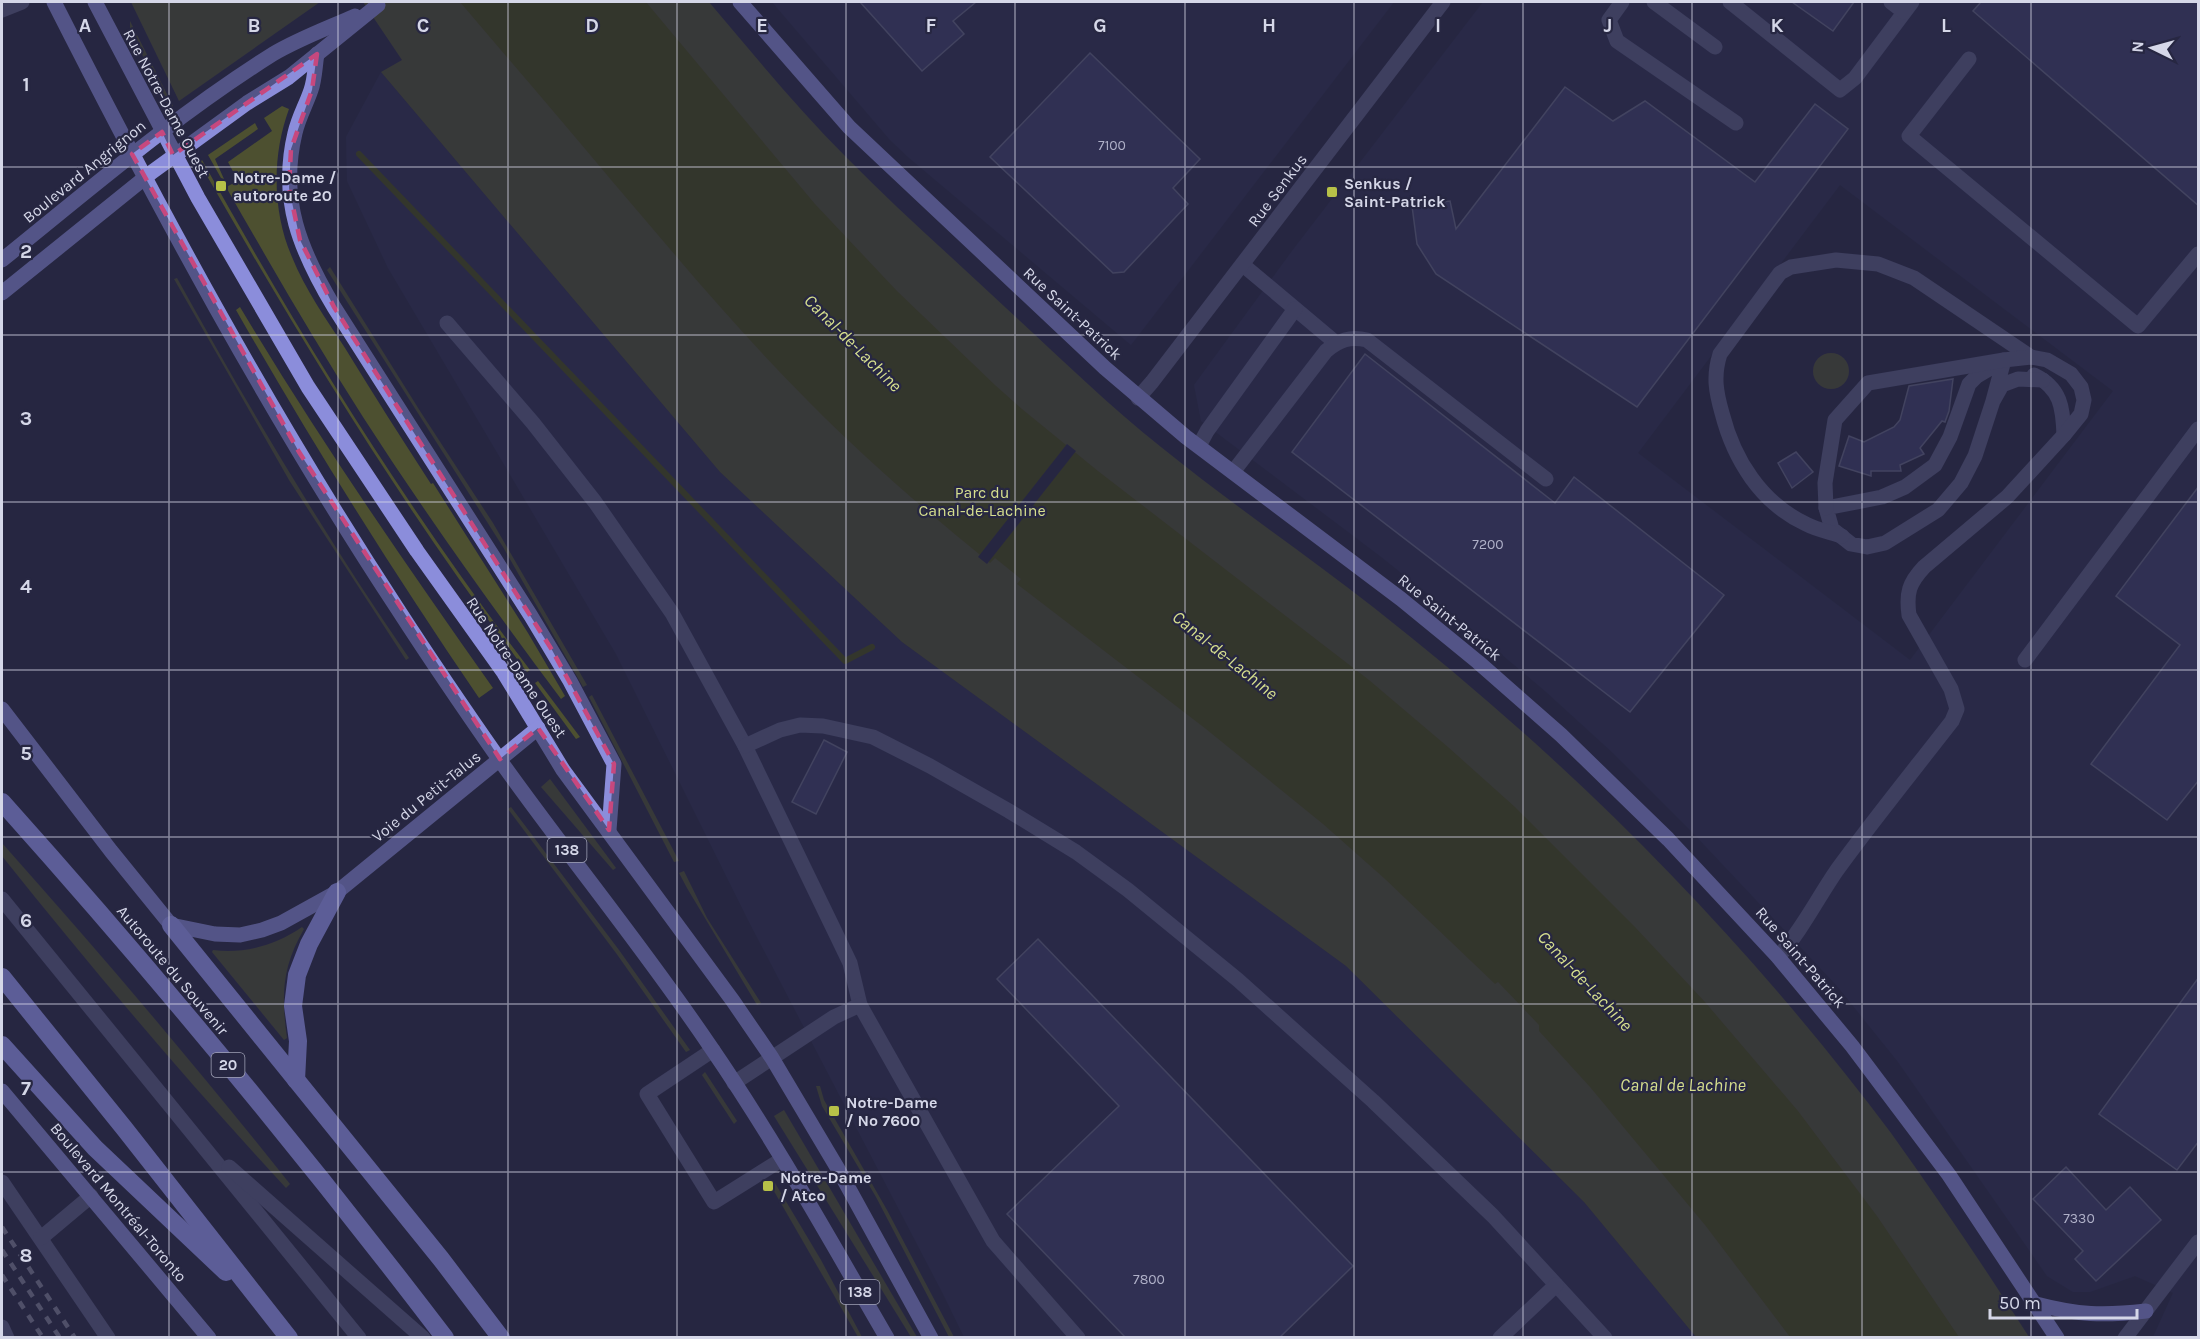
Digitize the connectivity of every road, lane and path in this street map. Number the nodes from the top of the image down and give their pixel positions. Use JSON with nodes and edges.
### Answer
{"nodes":[{"id":1,"x":22,"y":2,"type":"edge"},
{"id":2,"x":54,"y":2,"type":"edge"},
{"id":3,"x":95,"y":2,"type":"edge"},
{"id":4,"x":740,"y":2,"type":"edge"},
{"id":5,"x":1443,"y":2,"type":"edge"},
{"id":6,"x":1622,"y":2,"type":"edge"},
{"id":7,"x":1654,"y":2,"type":"edge"},
{"id":8,"x":1730,"y":2,"type":"edge"},
{"id":9,"x":1891,"y":2,"type":"edge"},
{"id":10,"x":381,"y":3,"type":"edge"},
{"id":11,"x":1908,"y":7,"type":"edge"},
{"id":12,"x":2,"y":10,"type":"edge"},
{"id":13,"x":1715,"y":47,"type":"dead end"},
{"id":14,"x":317,"y":54,"type":"junction"},
{"id":15,"x":1969,"y":59,"type":"dead end"},
{"id":16,"x":1736,"y":123,"type":"dead end"},
{"id":17,"x":2199,"y":254,"type":"edge"},
{"id":18,"x":2,"y":260,"type":"edge"},
{"id":19,"x":1243,"y":265,"type":"junction"},
{"id":20,"x":2,"y":293,"type":"edge"},
{"id":21,"x":1295,"y":309,"type":"junction"},
{"id":22,"x":447,"y":323,"type":"dead end"},
{"id":23,"x":1336,"y":343,"type":"junction"},
{"id":24,"x":2031,"y":357,"type":"junction"},
{"id":25,"x":2004,"y":360,"type":"junction"},
{"id":26,"x":2043,"y":380,"type":"junction"},
{"id":27,"x":1138,"y":398,"type":"junction"},
{"id":28,"x":1993,"y":401,"type":"junction"},
{"id":29,"x":2199,"y":429,"type":"edge"},
{"id":30,"x":2064,"y":435,"type":"junction"},
{"id":31,"x":1199,"y":446,"type":"junction"},
{"id":32,"x":1233,"y":472,"type":"junction"},
{"id":33,"x":1546,"y":478,"type":"dead end"},
{"id":34,"x":1826,"y":508,"type":"junction"},
{"id":35,"x":1842,"y":536,"type":"junction"},
{"id":36,"x":2025,"y":660,"type":"dead end"},
{"id":37,"x":2,"y":709,"type":"edge"},
{"id":38,"x":538,"y":728,"type":"junction"},
{"id":39,"x":745,"y":746,"type":"junction"},
{"id":40,"x":500,"y":759,"type":"junction"},
{"id":41,"x":2,"y":802,"type":"edge"},
{"id":42,"x":609,"y":830,"type":"junction"},
{"id":43,"x":337,"y":892,"type":"junction"},
{"id":44,"x":2,"y":899,"type":"edge"},
{"id":45,"x":171,"y":925,"type":"junction"},
{"id":46,"x":1778,"y":957,"type":"junction"},
{"id":47,"x":2,"y":977,"type":"edge"},
{"id":48,"x":860,"y":1005,"type":"junction"},
{"id":49,"x":2,"y":1045,"type":"edge"},
{"id":50,"x":713,"y":1050,"type":"junction"},
{"id":51,"x":772,"y":1058,"type":"junction"},
{"id":52,"x":296,"y":1080,"type":"junction"},
{"id":53,"x":734,"y":1083,"type":"junction"},
{"id":54,"x":2,"y":1091,"type":"edge"},
{"id":55,"x":195,"y":1138,"type":"junction"},
{"id":56,"x":781,"y":1160,"type":"junction"},
{"id":57,"x":2,"y":1182,"type":"edge"},
{"id":58,"x":91,"y":1196,"type":"junction"},
{"id":59,"x":41,"y":1238,"type":"junction"},
{"id":60,"x":2199,"y":1242,"type":"edge"},
{"id":61,"x":1556,"y":1284,"type":"junction"},
{"id":62,"x":2036,"y":1305,"type":"junction"},
{"id":63,"x":2146,"y":1311,"type":"junction"},
{"id":64,"x":270,"y":1314,"type":"junction"},
{"id":65,"x":2,"y":1327,"type":"edge"},
{"id":66,"x":7,"y":1338,"type":"edge"},
{"id":67,"x":108,"y":1338,"type":"edge"},
{"id":68,"x":209,"y":1338,"type":"edge"},
{"id":69,"x":289,"y":1338,"type":"edge"},
{"id":70,"x":360,"y":1338,"type":"edge"},
{"id":71,"x":423,"y":1338,"type":"edge"},
{"id":72,"x":445,"y":1338,"type":"edge"},
{"id":73,"x":501,"y":1338,"type":"edge"},
{"id":74,"x":887,"y":1338,"type":"edge"},
{"id":75,"x":931,"y":1338,"type":"edge"},
{"id":76,"x":1078,"y":1338,"type":"edge"},
{"id":77,"x":1500,"y":1338,"type":"edge"},
{"id":78,"x":1605,"y":1338,"type":"edge"},
{"id":79,"x":2057,"y":1338,"type":"edge"},
{"id":80,"x":2126,"y":1338,"type":"edge"}],
"edges":[{"from":1,"to":12,"type":"street"},
{"from":2,"to":40,"type":"main road"},
{"from":3,"to":38,"type":"main road","name":"Rue Notre-Dame Ouest"},
{"from":4,"to":27,"type":"main road","name":"Rue Saint-Patrick"},
{"from":5,"to":19,"type":"street","name":"Rue Senkus"},
{"from":6,"to":16,"type":"street"},
{"from":7,"to":13,"type":"street"},
{"from":8,"to":11,"type":"street"},
{"from":9,"to":11,"type":"street"},
{"from":10,"to":14,"type":"main road","name":"Boulevard Angrignon"},
{"from":10,"to":18,"type":"main road","name":"Boulevard Angrignon"},
{"from":14,"to":20,"type":"main road","name":"Boulevard Angrignon"},
{"from":14,"to":42,"type":"main road"},
{"from":15,"to":17,"type":"street"},
{"from":19,"to":21,"type":"street"},
{"from":19,"to":27,"type":"street","name":"Rue Senkus"},
{"from":21,"to":23,"type":"street"},
{"from":21,"to":31,"type":"street"},
{"from":22,"to":39,"type":"street"},
{"from":23,"to":32,"type":"street"},
{"from":23,"to":33,"type":"street"},
{"from":24,"to":25,"type":"street"},
{"from":24,"to":30,"type":"street"},
{"from":24,"to":35,"type":"street"},
{"from":25,"to":26,"type":"street"},
{"from":25,"to":28,"type":"street"},
{"from":25,"to":34,"type":"street"},
{"from":25,"to":34,"type":"street"},
{"from":26,"to":28,"type":"street"},
{"from":26,"to":30,"type":"street"},
{"from":27,"to":31,"type":"main road","name":"Rue Saint-Patrick"},
{"from":28,"to":35,"type":"street"},
{"from":29,"to":36,"type":"street"},
{"from":30,"to":46,"type":"street"},
{"from":31,"to":32,"type":"main road","name":"Rue Saint-Patrick"},
{"from":32,"to":46,"type":"main road","name":"Rue Saint-Patrick"},
{"from":34,"to":35,"type":"street"},
{"from":37,"to":45,"type":"main road"},
{"from":38,"to":40,"type":"main road","name":"Voie du Petit-Talus"},
{"from":38,"to":42,"type":"main road","name":"Rue Notre-Dame Ouest"},
{"from":39,"to":48,"type":"street"},
{"from":39,"to":61,"type":"street"},
{"from":40,"to":43,"type":"main road","name":"Voie du Petit-Talus"},
{"from":40,"to":50,"type":"main road","number":"138"},
{"from":41,"to":72,"type":"highway","name":"Autoroute du Souvenir","number":"20"},
{"from":42,"to":51,"type":"main road","name":"Rue Notre-Dame Ouest"},
{"from":43,"to":45,"type":"main road","name":"Voie du Petit-Talus"},
{"from":43,"to":52,"type":"highway"},
{"from":44,"to":55,"type":"street"},
{"from":45,"to":52,"type":"highway"},
{"from":46,"to":62,"type":"main road","name":"Rue Saint-Patrick"},
{"from":47,"to":64,"type":"highway"},
{"from":48,"to":51,"type":"street"},
{"from":48,"to":76,"type":"street"},
{"from":49,"to":64,"type":"highway"},
{"from":50,"to":53,"type":"main road","number":"138"},
{"from":50,"to":56,"type":"street"},
{"from":51,"to":53,"type":"street"},
{"from":51,"to":75,"type":"main road","name":"Rue Notre-Dame Ouest"},
{"from":52,"to":73,"type":"highway"},
{"from":53,"to":56,"type":"main road","number":"138"},
{"from":54,"to":58,"type":"main road","name":"Boulevard Montréal-Toronto"},
{"from":55,"to":70,"type":"street"},
{"from":55,"to":71,"type":"street"},
{"from":56,"to":74,"type":"main road","number":"138"},
{"from":57,"to":59,"type":"street"},
{"from":58,"to":59,"type":"street"},
{"from":58,"to":68,"type":"main road","name":"Boulevard Montréal-Toronto"},
{"from":59,"to":67,"type":"street"},
{"from":60,"to":63,"type":"street"},
{"from":61,"to":77,"type":"street"},
{"from":61,"to":78,"type":"street"},
{"from":62,"to":63,"type":"main road"},
{"from":62,"to":79,"type":"main road","name":"Rue Saint-Patrick"},
{"from":63,"to":80,"type":"street"},
{"from":64,"to":69,"type":"highway"},
{"from":65,"to":66,"type":"street"}]}
